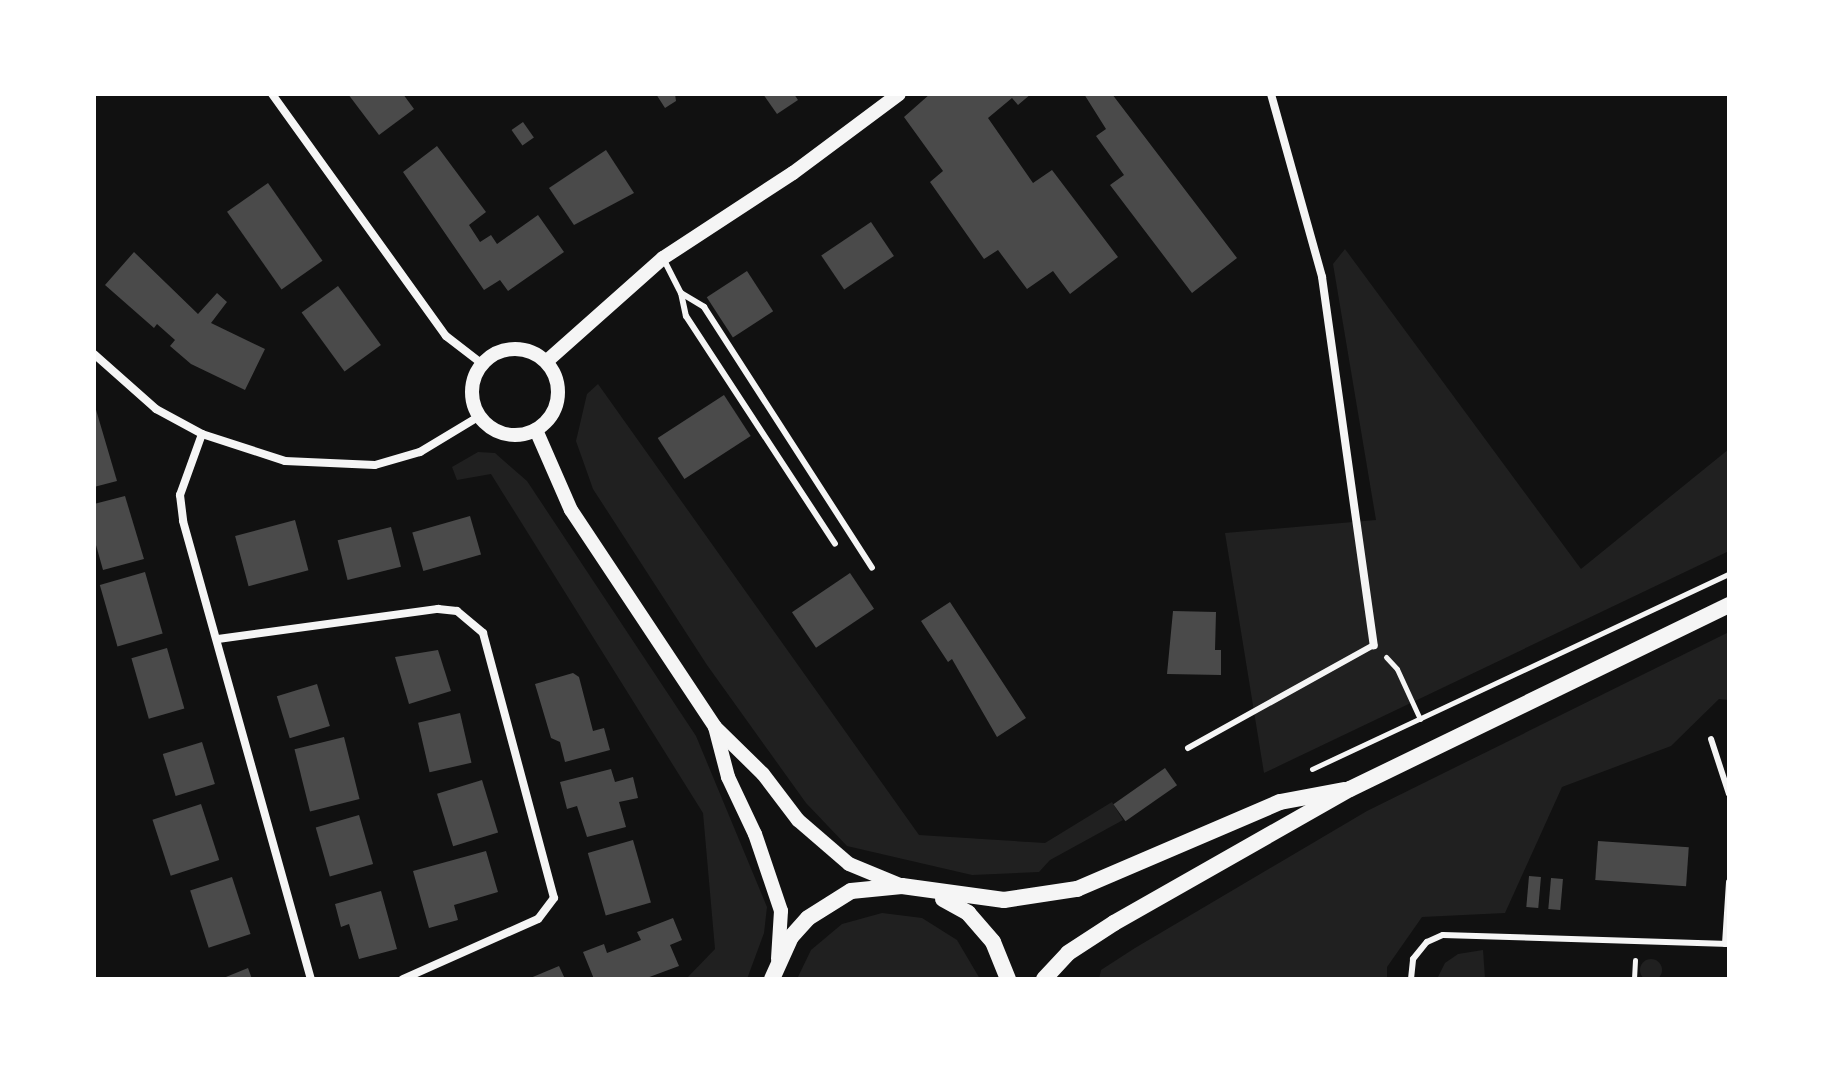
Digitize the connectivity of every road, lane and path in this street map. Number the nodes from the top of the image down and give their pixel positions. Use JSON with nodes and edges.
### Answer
{"nodes":[{"id":1,"x":272,"y":94,"type":"edge"},
{"id":2,"x":899,"y":94,"type":"edge"},
{"id":3,"x":1271,"y":94,"type":"edge"},
{"id":4,"x":663,"y":258,"type":"junction"},
{"id":5,"x":681,"y":293,"type":"junction"},
{"id":6,"x":94,"y":354,"type":"edge"},
{"id":7,"x":547,"y":361,"type":"junction"},
{"id":8,"x":481,"y":363,"type":"junction"},
{"id":9,"x":478,"y":417,"type":"junction"},
{"id":10,"x":536,"y":430,"type":"junction"},
{"id":11,"x":202,"y":434,"type":"junction"},
{"id":12,"x":835,"y":544,"type":"dead end"},
{"id":13,"x":872,"y":568,"type":"dead end"},
{"id":14,"x":1729,"y":574,"type":"edge"},
{"id":15,"x":1729,"y":605,"type":"edge"},
{"id":16,"x":218,"y":639,"type":"junction"},
{"id":17,"x":1374,"y":645,"type":"joint"},
{"id":18,"x":1397,"y":669,"type":"dead end"},
{"id":19,"x":1420,"y":719,"type":"junction"},
{"id":20,"x":715,"y":727,"type":"junction"},
{"id":21,"x":1711,"y":739,"type":"dead end"},
{"id":22,"x":1188,"y":748,"type":"dead end"},
{"id":23,"x":1304,"y":772,"type":"dead end"},
{"id":24,"x":1350,"y":789,"type":"junction"},
{"id":25,"x":1729,"y":794,"type":"edge"},
{"id":26,"x":1729,"y":882,"type":"edge"},
{"id":27,"x":902,"y":886,"type":"junction"},
{"id":28,"x":935,"y":894,"type":"junction"},
{"id":29,"x":1727,"y":944,"type":"edge"},
{"id":30,"x":778,"y":959,"type":"junction"},
{"id":31,"x":311,"y":979,"type":"edge"},
{"id":32,"x":403,"y":979,"type":"edge"},
{"id":33,"x":772,"y":979,"type":"edge"},
{"id":34,"x":1008,"y":979,"type":"edge"},
{"id":35,"x":1044,"y":979,"type":"edge"},
{"id":36,"x":1411,"y":979,"type":"edge"}],
"edges":[{"from":1,"to":8,"type":"street"},
{"from":2,"to":4,"type":"street"},
{"from":3,"to":17,"type":"street"},
{"from":4,"to":5,"type":"lane"},
{"from":4,"to":7,"type":"street"},
{"from":5,"to":12,"type":"lane"},
{"from":5,"to":13,"type":"lane"},
{"from":6,"to":11,"type":"street"},
{"from":7,"to":8,"type":"street"},
{"from":7,"to":10,"type":"street"},
{"from":8,"to":9,"type":"street"},
{"from":9,"to":10,"type":"street"},
{"from":9,"to":11,"type":"street"},
{"from":10,"to":20,"type":"street"},
{"from":11,"to":16,"type":"street"},
{"from":14,"to":19,"type":"path"},
{"from":15,"to":24,"type":"main road"},
{"from":16,"to":31,"type":"street"},
{"from":16,"to":32,"type":"street"},
{"from":17,"to":22,"type":"lane"},
{"from":18,"to":19,"type":"path"},
{"from":19,"to":23,"type":"path"},
{"from":20,"to":27,"type":"street"},
{"from":20,"to":30,"type":"street"},
{"from":21,"to":25,"type":"lane"},
{"from":24,"to":28,"type":"main road"},
{"from":24,"to":35,"type":"main road"},
{"from":26,"to":29,"type":"lane"},
{"from":27,"to":28,"type":"main road"},
{"from":27,"to":30,"type":"main road"},
{"from":28,"to":34,"type":"main road"},
{"from":29,"to":36,"type":"lane"},
{"from":30,"to":33,"type":"main road"}]}
